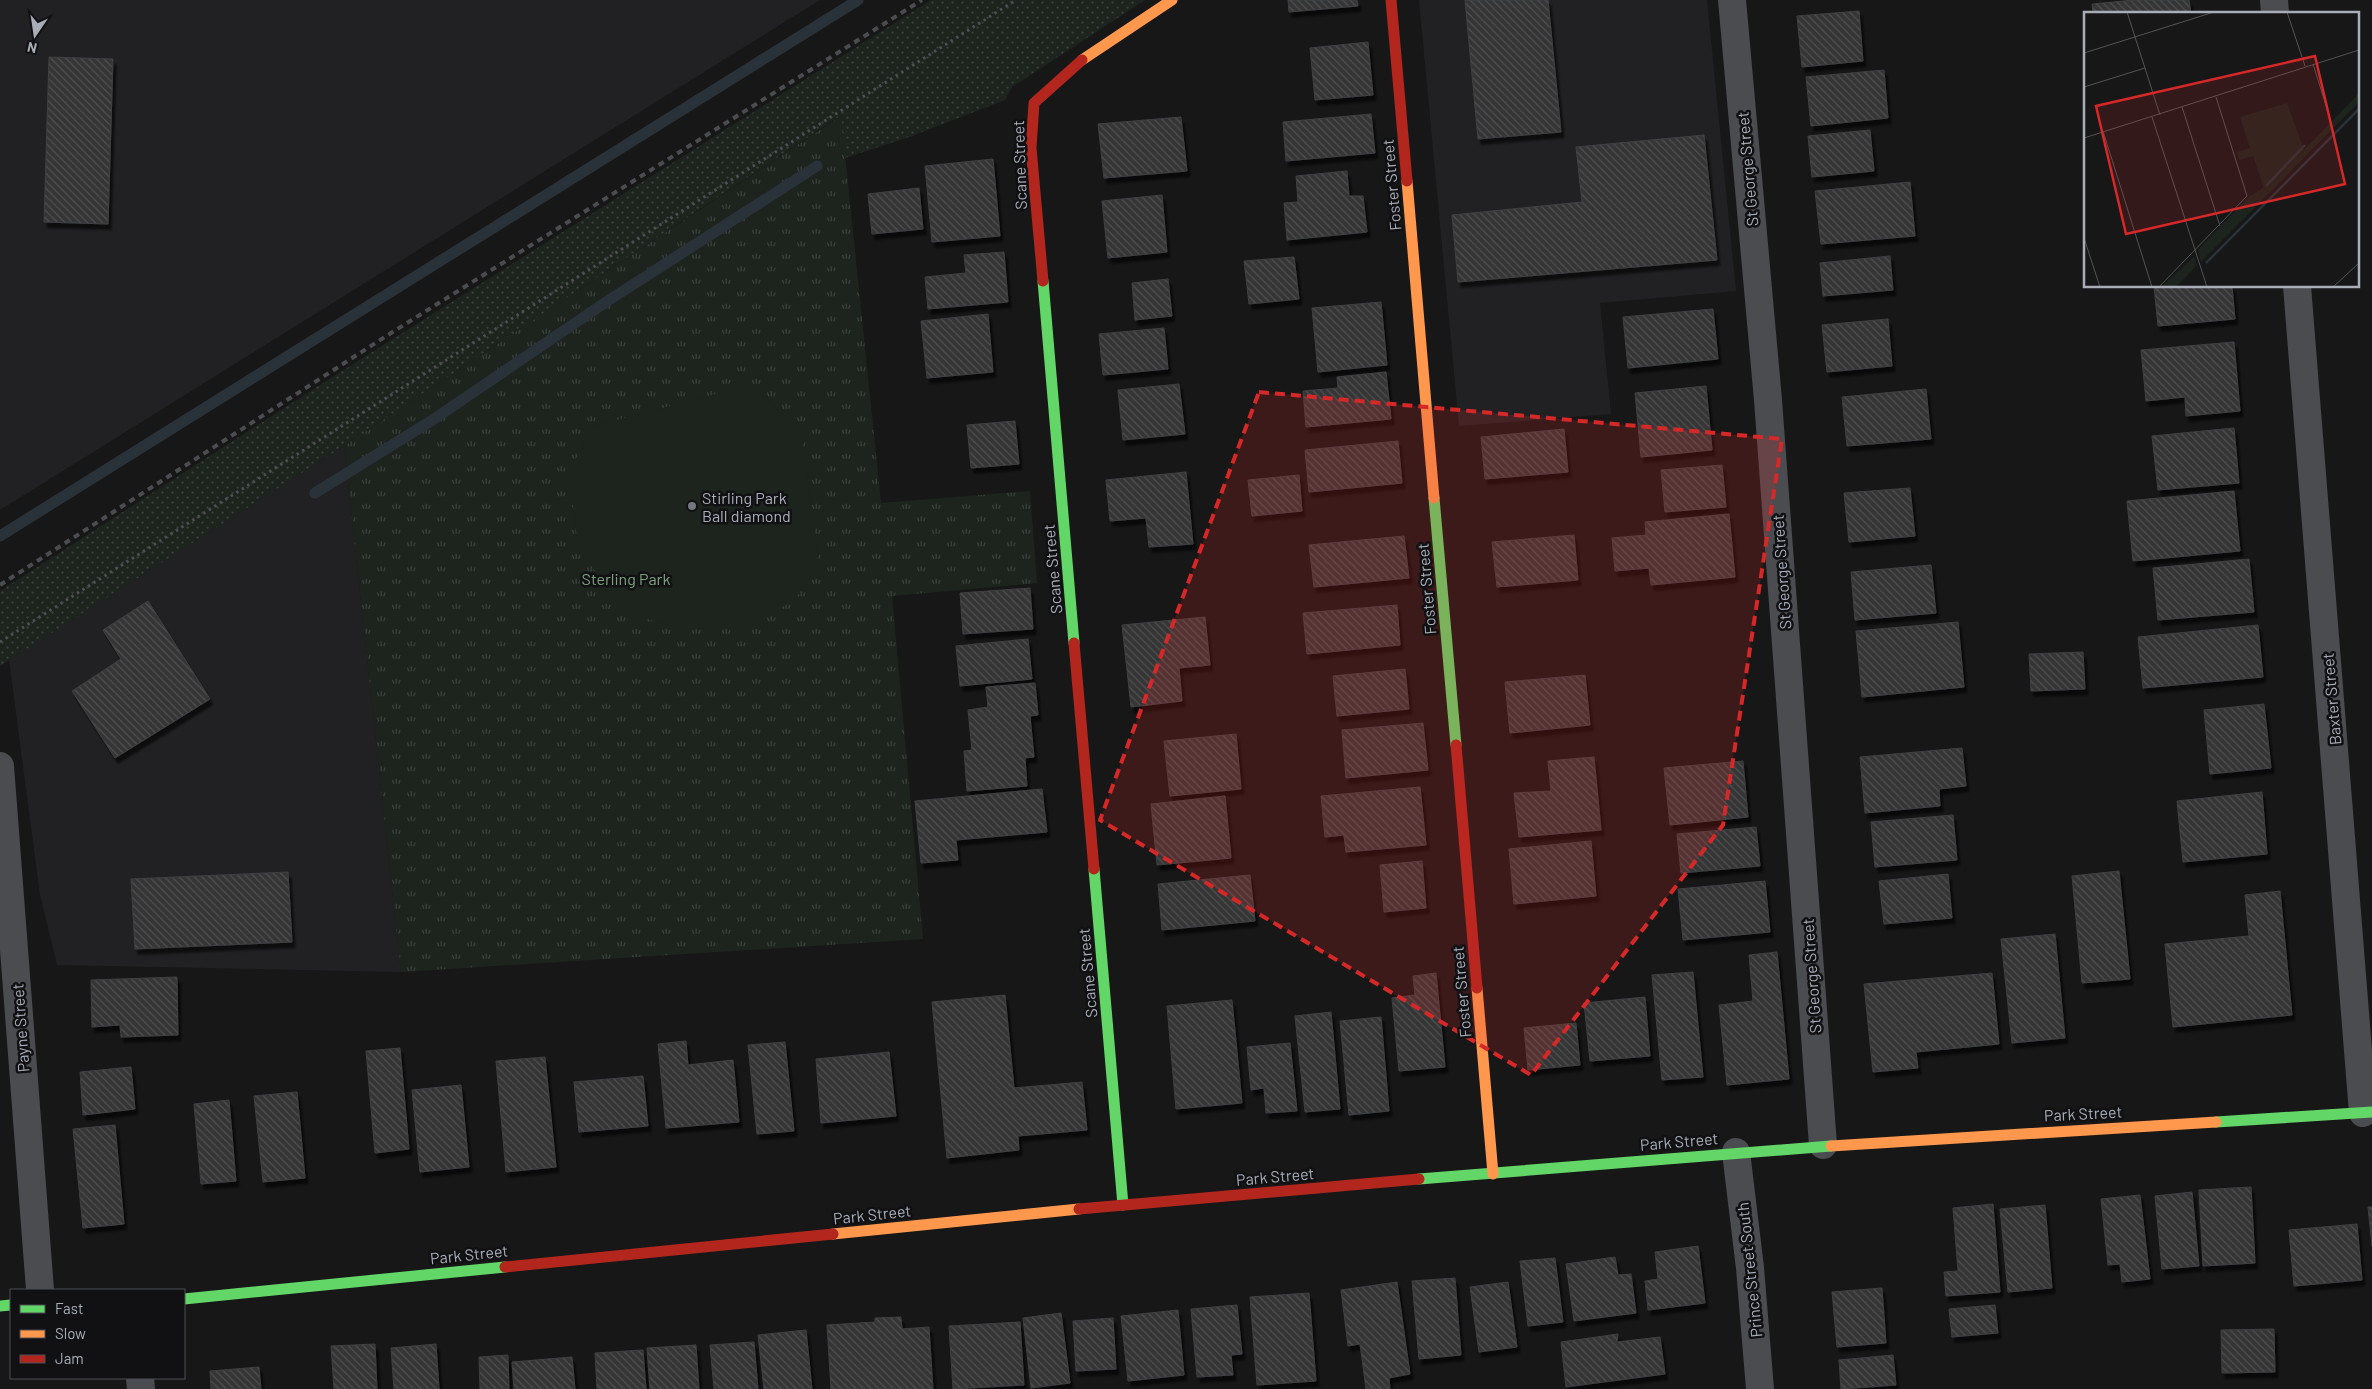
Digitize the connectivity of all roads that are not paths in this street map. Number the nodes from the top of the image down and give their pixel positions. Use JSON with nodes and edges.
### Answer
{"nodes":[{"id":1,"x":1172,"y":0,"type":"edge"},
{"id":2,"x":1392,"y":0,"type":"edge"},
{"id":3,"x":1732,"y":0,"type":"edge"},
{"id":4,"x":2297,"y":288,"type":"edge"},
{"id":5,"x":0,"y":766,"type":"edge"},
{"id":6,"x":2368,"y":1112,"type":"edge"},
{"id":7,"x":1823,"y":1145,"type":"junction"},
{"id":8,"x":1736,"y":1152,"type":"junction"},
{"id":9,"x":1493,"y":1174,"type":"junction"},
{"id":10,"x":1123,"y":1205,"type":"junction"},
{"id":11,"x":40,"y":1289,"type":"edge"},
{"id":12,"x":185,"y":1299,"type":"edge"},
{"id":13,"x":1760,"y":1389,"type":"edge"}],
"edges":[{"from":1,"to":10,"type":"street","name":"Scane Street"},
{"from":2,"to":9,"type":"street","name":"Foster Street"},
{"from":3,"to":7,"type":"street","name":"St George Street"},
{"from":4,"to":6,"type":"street","name":"Baxter Street"},
{"from":5,"to":11,"type":"street","name":"Payne Street"},
{"from":6,"to":7,"type":"street","name":"Park Street"},
{"from":7,"to":8,"type":"street","name":"Park Street"},
{"from":8,"to":9,"type":"street","name":"Park Street"},
{"from":8,"to":13,"type":"street","name":"Prince Street South"},
{"from":9,"to":10,"type":"street","name":"Park Street"},
{"from":10,"to":12,"type":"street","name":"Park Street"}]}
